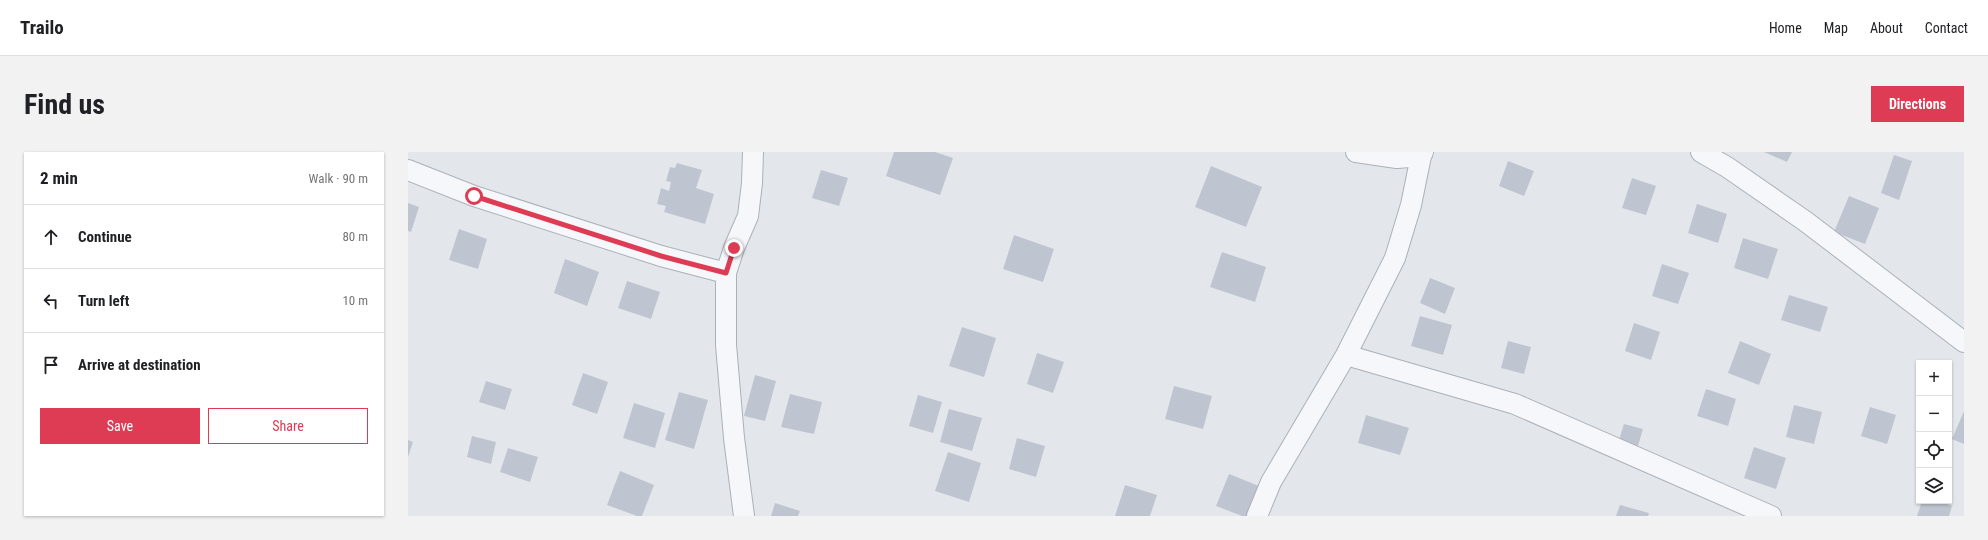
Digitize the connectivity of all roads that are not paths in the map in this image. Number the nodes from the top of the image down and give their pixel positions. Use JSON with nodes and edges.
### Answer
{"nodes":[{"id":1,"x":753,"y":152,"type":"edge"},
{"id":2,"x":1356,"y":152,"type":"edge"},
{"id":3,"x":1701,"y":152,"type":"edge"},
{"id":4,"x":1422,"y":154,"type":"edge"},
{"id":5,"x":1730,"y":159,"type":"edge"},
{"id":6,"x":408,"y":170,"type":"edge"},
{"id":7,"x":726,"y":273,"type":"junction"},
{"id":8,"x":1964,"y":342,"type":"edge"},
{"id":9,"x":1346,"y":355,"type":"junction"},
{"id":10,"x":744,"y":516,"type":"edge"},
{"id":11,"x":1257,"y":516,"type":"edge"},
{"id":12,"x":1771,"y":516,"type":"edge"}],
"edges":[{"from":1,"to":7,"type":"street"},
{"from":2,"to":4,"type":"street"},
{"from":3,"to":5,"type":"street"},
{"from":4,"to":9,"type":"street"},
{"from":5,"to":8,"type":"street"},
{"from":6,"to":7,"type":"street"},
{"from":7,"to":10,"type":"street"},
{"from":9,"to":11,"type":"street"},
{"from":9,"to":12,"type":"street"}]}
